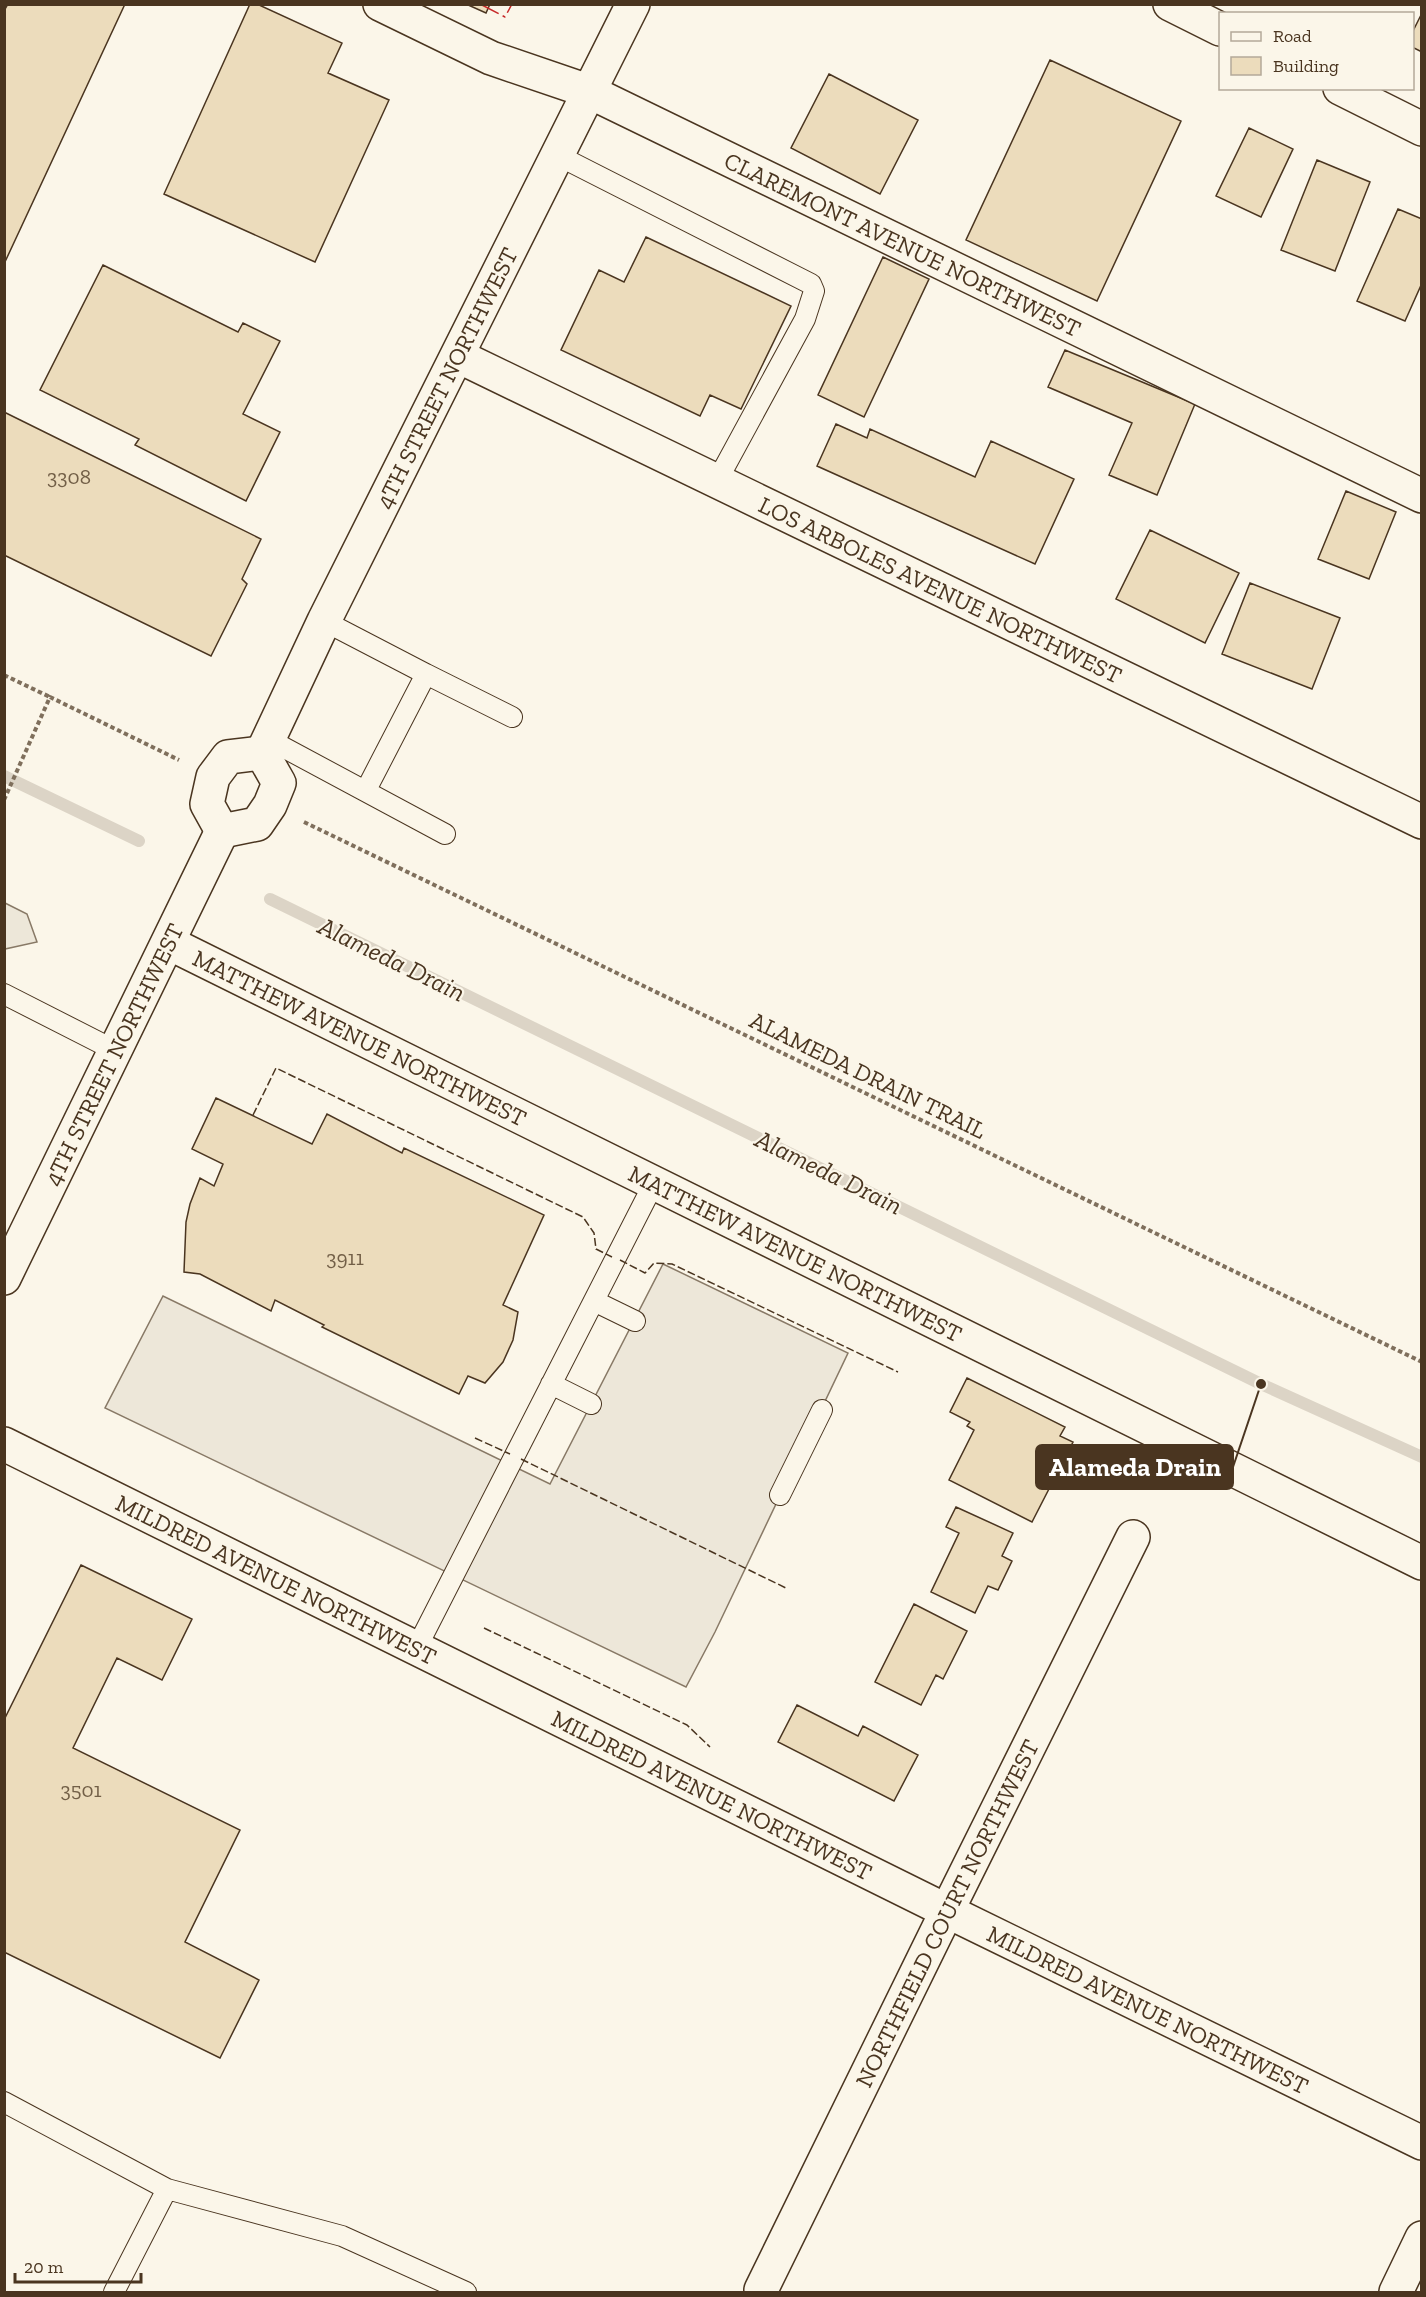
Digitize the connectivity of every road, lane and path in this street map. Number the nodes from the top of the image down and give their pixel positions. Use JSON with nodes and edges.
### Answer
{"nodes":[{"id":1,"x":380,"y":4,"type":"edge"},
{"id":2,"x":633,"y":4,"type":"edge"},
{"id":3,"x":1170,"y":4,"type":"edge"},
{"id":4,"x":1219,"y":28,"type":"edge"},
{"id":5,"x":1344,"y":90,"type":"edge"},
{"id":6,"x":588,"y":92,"type":"junction"},
{"id":7,"x":1422,"y":129,"type":"edge"},
{"id":8,"x":557,"y":155,"type":"junction"},
{"id":9,"x":458,"y":356,"type":"junction"},
{"id":10,"x":717,"y":481,"type":"junction"},
{"id":11,"x":1422,"y":496,"type":"edge"},
{"id":12,"x":324,"y":621,"type":"junction"},
{"id":13,"x":426,"y":674,"type":"junction"},
{"id":14,"x":4,"y":675,"type":"edge"},
{"id":15,"x":50,"y":697,"type":"junction"},
{"id":16,"x":512,"y":717,"type":"dead end"},
{"id":17,"x":265,"y":746,"type":"junction"},
{"id":18,"x":184,"y":762,"type":"dead end"},
{"id":19,"x":366,"y":790,"type":"junction"},
{"id":20,"x":4,"y":800,"type":"edge"},
{"id":21,"x":299,"y":820,"type":"dead end"},
{"id":22,"x":1422,"y":822,"type":"edge"},
{"id":23,"x":222,"y":831,"type":"junction"},
{"id":24,"x":445,"y":834,"type":"dead end"},
{"id":25,"x":169,"y":944,"type":"junction"},
{"id":26,"x":4,"y":993,"type":"edge"},
{"id":27,"x":116,"y":1051,"type":"junction"},
{"id":28,"x":654,"y":1184,"type":"junction"},
{"id":29,"x":4,"y":1278,"type":"edge"},
{"id":30,"x":594,"y":1301,"type":"junction"},
{"id":31,"x":635,"y":1321,"type":"dead end"},
{"id":32,"x":1422,"y":1362,"type":"edge"},
{"id":33,"x":551,"y":1384,"type":"junction"},
{"id":34,"x":591,"y":1404,"type":"dead end"},
{"id":35,"x":822,"y":1410,"type":"dead end"},
{"id":36,"x":4,"y":1444,"type":"edge"},
{"id":37,"x":780,"y":1495,"type":"dead end"},
{"id":38,"x":1132,"y":1538,"type":"dead end"},
{"id":39,"x":1422,"y":1563,"type":"edge"},
{"id":40,"x":416,"y":1649,"type":"junction"},
{"id":41,"x":947,"y":1911,"type":"junction"},
{"id":42,"x":4,"y":2102,"type":"edge"},
{"id":43,"x":1422,"y":2143,"type":"edge"},
{"id":44,"x":167,"y":2189,"type":"junction"},
{"id":45,"x":1422,"y":2238,"type":"edge"},
{"id":46,"x":761,"y":2290,"type":"dead end"},
{"id":47,"x":114,"y":2292,"type":"edge"},
{"id":48,"x":466,"y":2292,"type":"edge"},
{"id":49,"x":1395,"y":2292,"type":"edge"}],
"edges":[{"from":1,"to":6,"type":"street","name":"CLAREMONT AVENUE NORTHWEST"},
{"from":2,"to":6,"type":"street","name":"4TH STREET NORTHWEST"},
{"from":3,"to":4,"type":"street"},
{"from":5,"to":7,"type":"street"},
{"from":6,"to":8,"type":"street","name":"4TH STREET NORTHWEST"},
{"from":6,"to":11,"type":"street","name":"CLAREMONT AVENUE NORTHWEST"},
{"from":8,"to":9,"type":"street","name":"4TH STREET NORTHWEST"},
{"from":8,"to":10,"type":"lane"},
{"from":9,"to":10,"type":"street","name":"LOS ARBOLES AVENUE NORTHWEST"},
{"from":9,"to":12,"type":"street","name":"4TH STREET NORTHWEST"},
{"from":10,"to":22,"type":"street","name":"LOS ARBOLES AVENUE NORTHWEST"},
{"from":12,"to":13,"type":"lane"},
{"from":12,"to":17,"type":"street","name":"4TH STREET NORTHWEST"},
{"from":13,"to":16,"type":"lane"},
{"from":13,"to":19,"type":"lane"},
{"from":14,"to":15,"type":"path"},
{"from":15,"to":18,"type":"path"},
{"from":15,"to":20,"type":"path"},
{"from":17,"to":19,"type":"lane"},
{"from":17,"to":23,"type":"street"},
{"from":17,"to":23,"type":"street"},
{"from":19,"to":24,"type":"lane"},
{"from":21,"to":32,"type":"path","name":"ALAMEDA DRAIN TRAIL"},
{"from":23,"to":25,"type":"street","name":"4TH STREET NORTHWEST"},
{"from":25,"to":27,"type":"street","name":"4TH STREET NORTHWEST"},
{"from":25,"to":28,"type":"street","name":"MATTHEW AVENUE NORTHWEST"},
{"from":26,"to":27,"type":"lane"},
{"from":27,"to":29,"type":"street","name":"4TH STREET NORTHWEST"},
{"from":28,"to":30,"type":"lane"},
{"from":28,"to":39,"type":"street","name":"MATTHEW AVENUE NORTHWEST"},
{"from":30,"to":31,"type":"lane"},
{"from":30,"to":33,"type":"lane"},
{"from":33,"to":34,"type":"lane"},
{"from":33,"to":40,"type":"lane"},
{"from":35,"to":37,"type":"lane"},
{"from":36,"to":40,"type":"street","name":"MILDRED AVENUE NORTHWEST"},
{"from":38,"to":41,"type":"street","name":"NORTHFIELD COURT NORTHWEST"},
{"from":40,"to":41,"type":"street","name":"MILDRED AVENUE NORTHWEST"},
{"from":41,"to":43,"type":"street","name":"MILDRED AVENUE NORTHWEST"},
{"from":41,"to":46,"type":"street","name":"NORTHFIELD COURT NORTHWEST"},
{"from":42,"to":44,"type":"lane"},
{"from":44,"to":47,"type":"lane"},
{"from":44,"to":48,"type":"lane"},
{"from":45,"to":49,"type":"street"}]}
